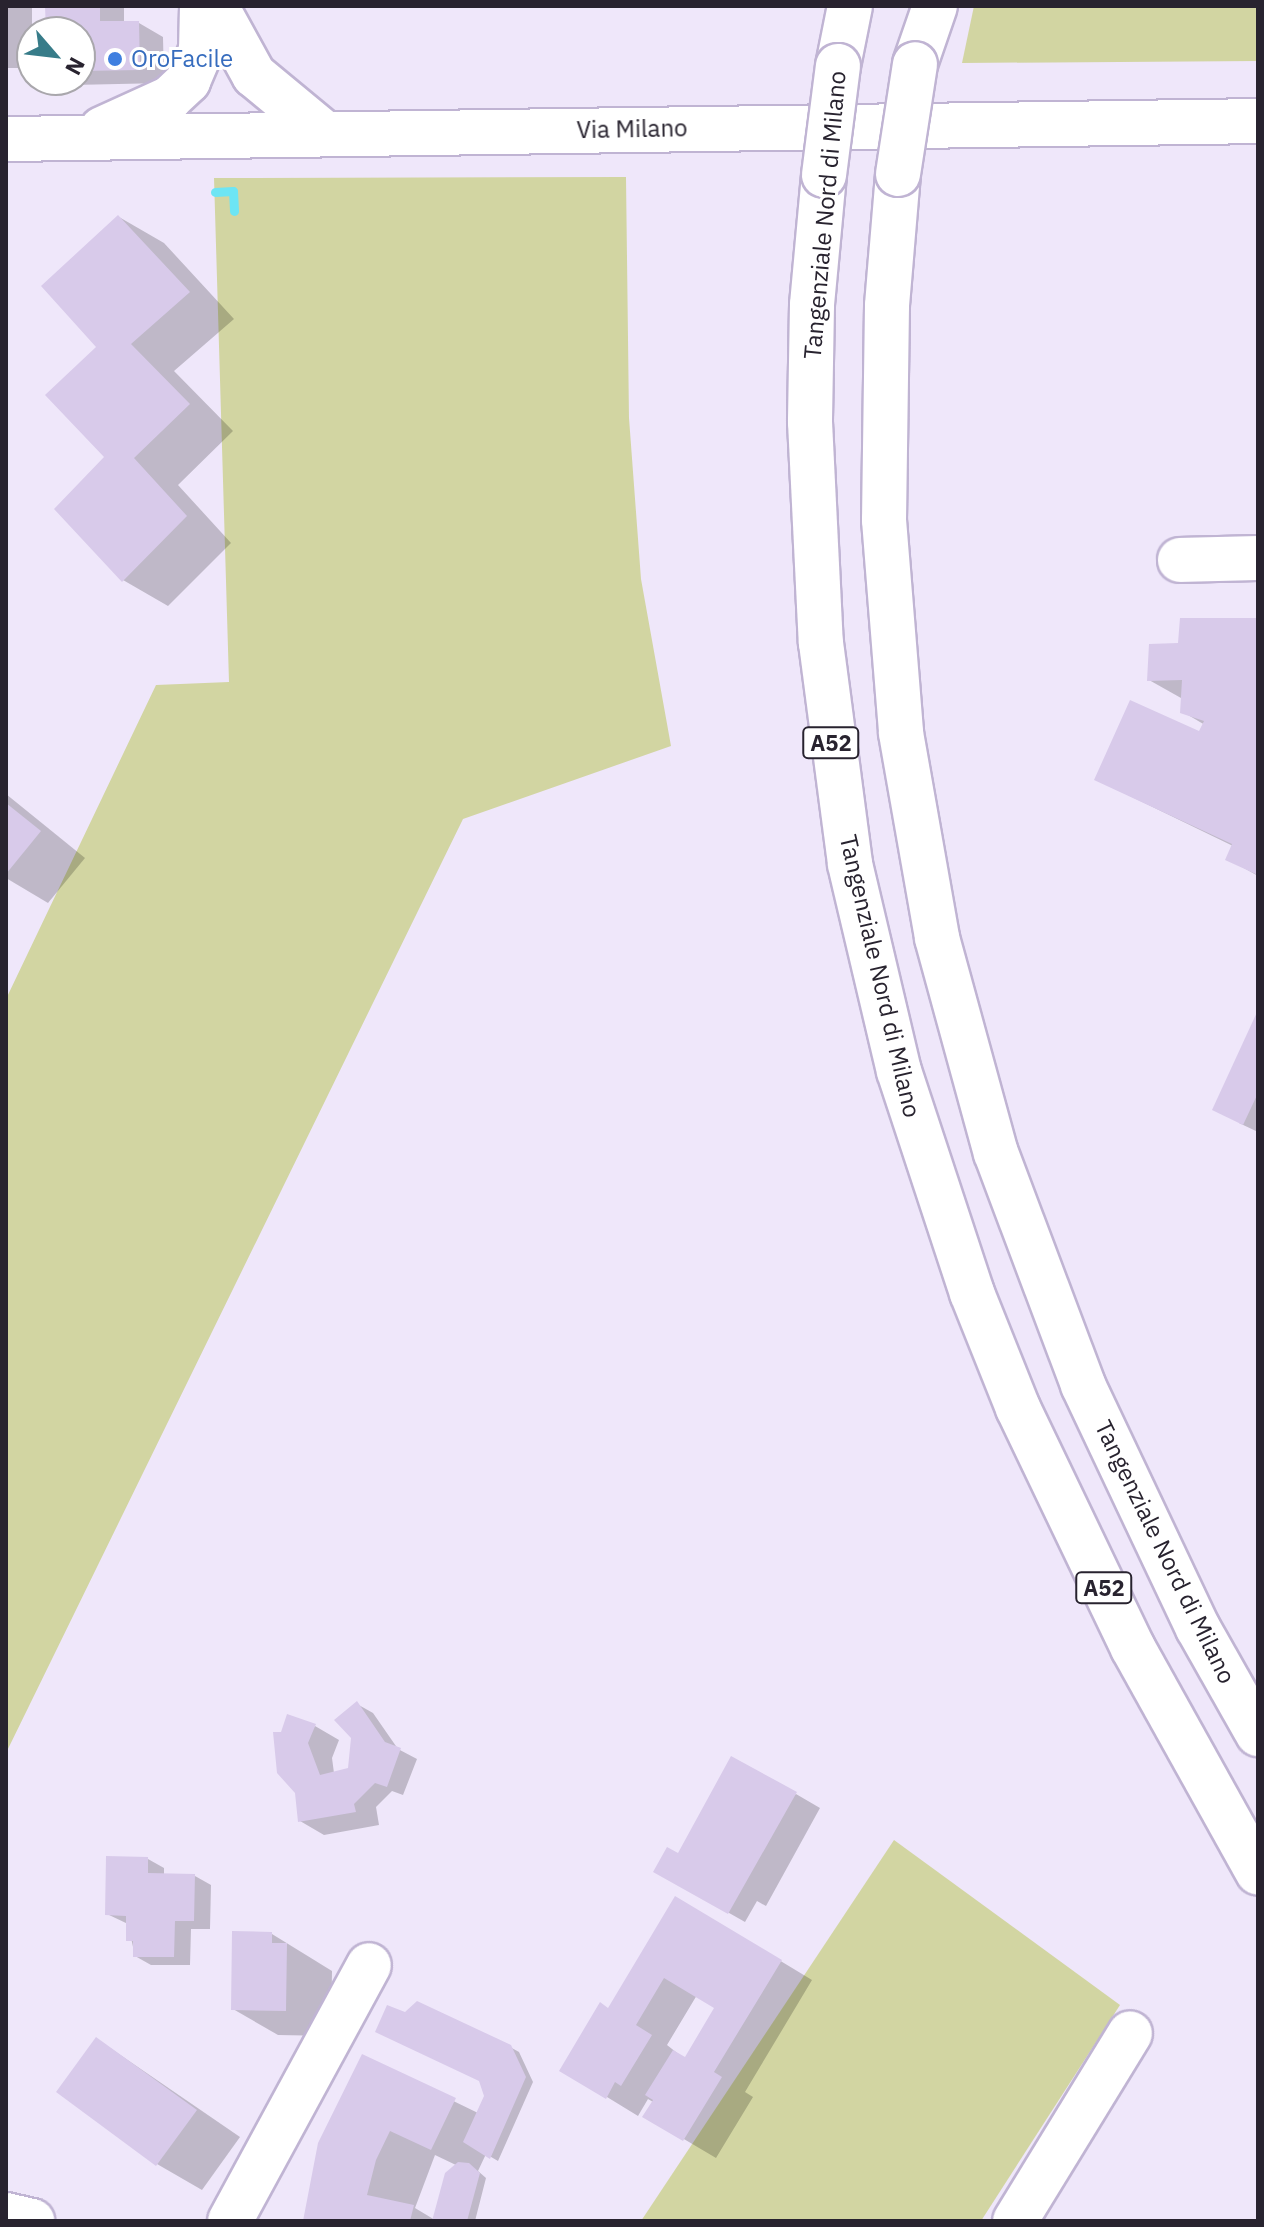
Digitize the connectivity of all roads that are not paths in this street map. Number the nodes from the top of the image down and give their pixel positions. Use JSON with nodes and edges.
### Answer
{"nodes":[{"id":1,"x":202,"y":6,"type":"edge"},
{"id":2,"x":216,"y":6,"type":"edge"},
{"id":3,"x":850,"y":6,"type":"edge"},
{"id":4,"x":927,"y":6,"type":"edge"},
{"id":5,"x":935,"y":6,"type":"edge"},
{"id":6,"x":915,"y":64,"type":"junction"},
{"id":7,"x":1258,"y":121,"type":"edge"},
{"id":8,"x":324,"y":133,"type":"junction"},
{"id":9,"x":83,"y":138,"type":"junction"},
{"id":10,"x":6,"y":139,"type":"edge"},
{"id":11,"x":1258,"y":558,"type":"edge"},
{"id":12,"x":1180,"y":560,"type":"dead end"},
{"id":13,"x":1258,"y":1734,"type":"edge"},
{"id":14,"x":1258,"y":1873,"type":"edge"},
{"id":15,"x":369,"y":1965,"type":"dead end"},
{"id":16,"x":1130,"y":2033,"type":"dead end"},
{"id":17,"x":6,"y":2215,"type":"edge"},
{"id":18,"x":32,"y":2221,"type":"edge"},
{"id":19,"x":230,"y":2221,"type":"edge"},
{"id":20,"x":1015,"y":2221,"type":"edge"}],
"edges":[{"from":1,"to":9,"type":"main road"},
{"from":2,"to":8,"type":"main road"},
{"from":3,"to":14,"type":"main road","name":"Tangenziale Nord di Milano","number":"A52","bridge":true},
{"from":4,"to":6,"type":"main road","name":"Tangenziale Nord di Milano","number":"A52"},
{"from":5,"to":6,"type":"main road"},
{"from":6,"to":13,"type":"main road","name":"Tangenziale Nord di Milano","number":"A52","bridge":true},
{"from":7,"to":8,"type":"main road","name":"Via Milano"},
{"from":8,"to":9,"type":"main road","name":"Via Milano"},
{"from":9,"to":10,"type":"main road","name":"Via Milano"},
{"from":11,"to":12,"type":"main road"},
{"from":15,"to":19,"type":"main road"},
{"from":16,"to":20,"type":"main road"},
{"from":17,"to":18,"type":"main road"}]}
